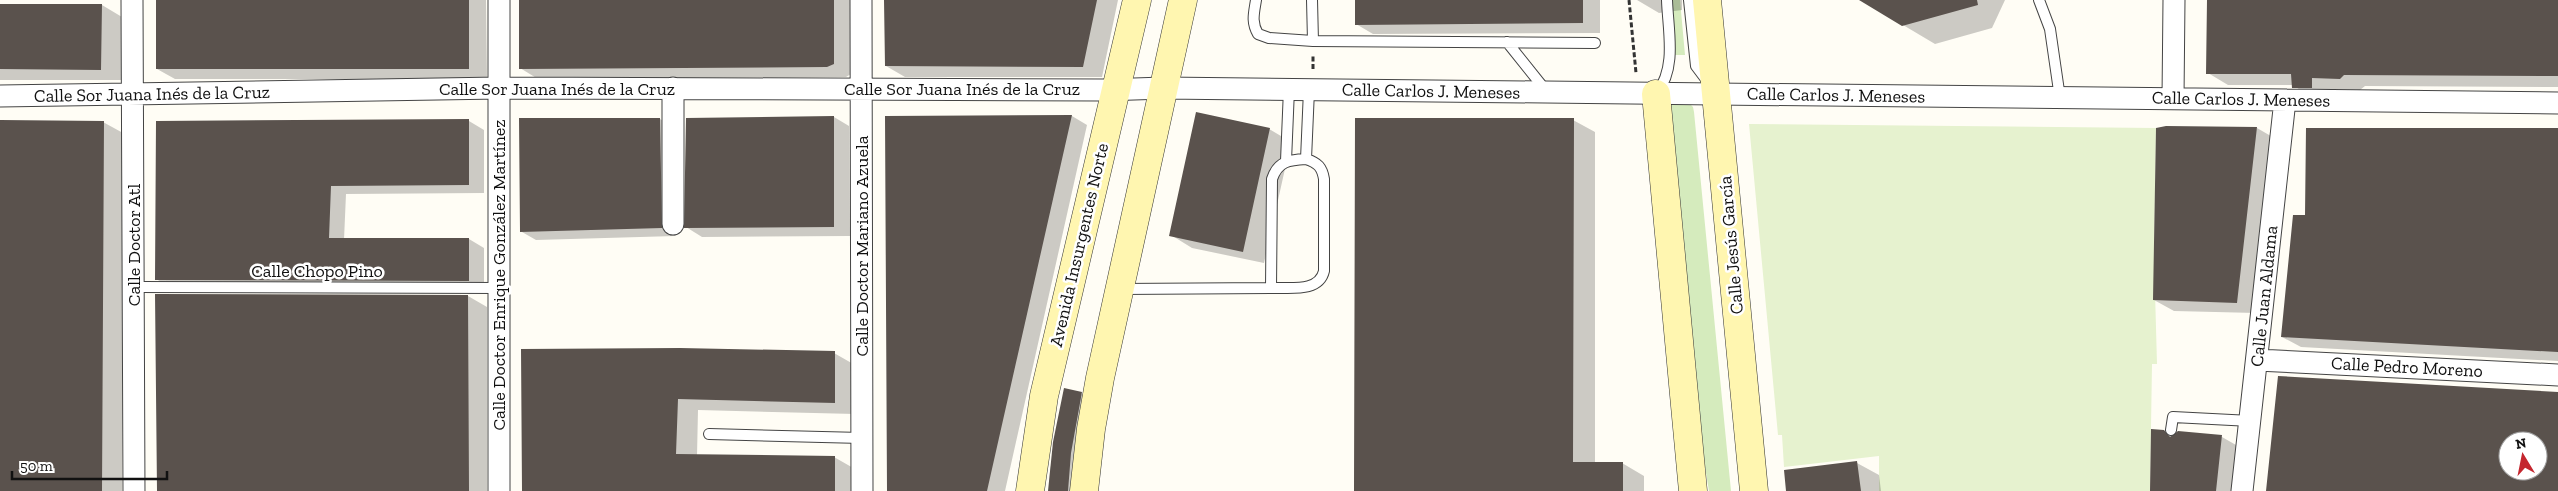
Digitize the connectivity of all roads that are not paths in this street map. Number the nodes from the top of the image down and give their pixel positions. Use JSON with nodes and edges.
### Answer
{"nodes":[{"id":1,"x":132,"y":0,"type":"edge"},
{"id":2,"x":499,"y":0,"type":"edge"},
{"id":3,"x":861,"y":0,"type":"edge"},
{"id":4,"x":1137,"y":0,"type":"edge"},
{"id":5,"x":1183,"y":0,"type":"edge"},
{"id":6,"x":1256,"y":0,"type":"edge"},
{"id":7,"x":1312,"y":0,"type":"edge"},
{"id":8,"x":1666,"y":0,"type":"edge"},
{"id":9,"x":1689,"y":0,"type":"edge"},
{"id":10,"x":1707,"y":0,"type":"edge"},
{"id":11,"x":2039,"y":0,"type":"edge"},
{"id":12,"x":2174,"y":0,"type":"edge"},
{"id":13,"x":1314,"y":41,"type":"junction"},
{"id":14,"x":1507,"y":42,"type":"junction"},
{"id":15,"x":1595,"y":43,"type":"dead end"},
{"id":16,"x":499,"y":88,"type":"junction"},
{"id":17,"x":673,"y":88,"type":"junction"},
{"id":18,"x":861,"y":88,"type":"junction"},
{"id":19,"x":1164,"y":88,"type":"junction"},
{"id":20,"x":1115,"y":90,"type":"junction"},
{"id":21,"x":1304,"y":90,"type":"junction"},
{"id":22,"x":1548,"y":93,"type":"junction"},
{"id":23,"x":1717,"y":93,"type":"junction"},
{"id":24,"x":1647,"y":94,"type":"junction"},
{"id":25,"x":134,"y":95,"type":"junction"},
{"id":26,"x":0,"y":96,"type":"edge"},
{"id":27,"x":2060,"y":98,"type":"junction"},
{"id":28,"x":2173,"y":98,"type":"junction"},
{"id":29,"x":2285,"y":100,"type":"junction"},
{"id":30,"x":2558,"y":102,"type":"edge"},
{"id":31,"x":1306,"y":159,"type":"junction"},
{"id":32,"x":1286,"y":161,"type":"junction"},
{"id":33,"x":673,"y":224,"type":"dead end"},
{"id":34,"x":134,"y":287,"type":"junction"},
{"id":35,"x":500,"y":288,"type":"junction"},
{"id":36,"x":1271,"y":288,"type":"junction"},
{"id":37,"x":1119,"y":289,"type":"junction"},
{"id":38,"x":2257,"y":360,"type":"junction"},
{"id":39,"x":2558,"y":375,"type":"edge"},
{"id":40,"x":2251,"y":421,"type":"junction"},
{"id":41,"x":2171,"y":430,"type":"dead end"},
{"id":42,"x":709,"y":434,"type":"dead end"},
{"id":43,"x":862,"y":438,"type":"junction"},
{"id":44,"x":134,"y":491,"type":"edge"},
{"id":45,"x":499,"y":491,"type":"edge"},
{"id":46,"x":862,"y":491,"type":"edge"},
{"id":47,"x":1030,"y":491,"type":"edge"},
{"id":48,"x":1084,"y":491,"type":"edge"},
{"id":49,"x":1693,"y":491,"type":"edge"},
{"id":50,"x":1754,"y":491,"type":"edge"},
{"id":51,"x":2242,"y":491,"type":"edge"}],
"edges":[{"from":1,"to":25,"type":"street","name":"Calle Doctor Atl"},
{"from":2,"to":16,"type":"street","name":"Calle Doctor Enrique González Martínez"},
{"from":3,"to":18,"type":"street","name":"Calle Doctor Mariano Azuela"},
{"from":4,"to":20,"type":"main road","name":"Avenida Insurgentes Norte"},
{"from":5,"to":19,"type":"main road"},
{"from":6,"to":13,"type":"lane"},
{"from":7,"to":13,"type":"lane"},
{"from":8,"to":24,"type":"lane"},
{"from":9,"to":23,"type":"lane"},
{"from":10,"to":23,"type":"main road","name":"Calle Jesús García"},
{"from":11,"to":27,"type":"lane"},
{"from":12,"to":28,"type":"street"},
{"from":13,"to":14,"type":"lane"},
{"from":14,"to":15,"type":"lane"},
{"from":14,"to":22,"type":"lane"},
{"from":16,"to":17,"type":"street","name":"Calle Sor Juana Inés de la Cruz"},
{"from":16,"to":25,"type":"street","name":"Calle Sor Juana Inés de la Cruz"},
{"from":16,"to":35,"type":"street","name":"Calle Doctor Enrique González Martínez"},
{"from":17,"to":18,"type":"street","name":"Calle Sor Juana Inés de la Cruz"},
{"from":17,"to":33,"type":"street"},
{"from":18,"to":20,"type":"street","name":"Calle Sor Juana Inés de la Cruz"},
{"from":18,"to":43,"type":"street","name":"Calle Doctor Mariano Azuela"},
{"from":19,"to":20,"type":"street","name":"Calle Carlos J. Meneses"},
{"from":19,"to":21,"type":"street","name":"Calle Carlos J. Meneses"},
{"from":19,"to":37,"type":"main road"},
{"from":20,"to":47,"type":"main road","name":"Avenida Insurgentes Norte"},
{"from":21,"to":22,"type":"street","name":"Calle Carlos J. Meneses"},
{"from":21,"to":31,"type":"lane"},
{"from":21,"to":32,"type":"lane"},
{"from":22,"to":24,"type":"street","name":"Calle Carlos J. Meneses"},
{"from":23,"to":24,"type":"street","name":"Calle Carlos J. Meneses"},
{"from":23,"to":27,"type":"street","name":"Calle Carlos J. Meneses"},
{"from":23,"to":50,"type":"main road","name":"Calle Jesús García"},
{"from":24,"to":49,"type":"main road"},
{"from":25,"to":26,"type":"street","name":"Calle Sor Juana Inés de la Cruz"},
{"from":25,"to":34,"type":"street","name":"Calle Doctor Atl"},
{"from":27,"to":28,"type":"street","name":"Calle Carlos J. Meneses"},
{"from":28,"to":29,"type":"street","name":"Calle Carlos J. Meneses"},
{"from":29,"to":30,"type":"street","name":"Calle Carlos J. Meneses"},
{"from":29,"to":38,"type":"street","name":"Calle Juan Aldama"},
{"from":31,"to":32,"type":"lane"},
{"from":31,"to":36,"type":"lane"},
{"from":32,"to":36,"type":"lane"},
{"from":34,"to":35,"type":"lane","name":"Calle Chopo Pino"},
{"from":34,"to":44,"type":"street","name":"Calle Doctor Atl"},
{"from":35,"to":45,"type":"street","name":"Calle Doctor Enrique González Martínez"},
{"from":36,"to":37,"type":"lane"},
{"from":37,"to":48,"type":"main road"},
{"from":38,"to":39,"type":"street","name":"Calle Pedro Moreno"},
{"from":38,"to":40,"type":"street","name":"Calle Juan Aldama"},
{"from":40,"to":41,"type":"lane"},
{"from":40,"to":51,"type":"street","name":"Calle Juan Aldama"},
{"from":42,"to":43,"type":"lane"},
{"from":43,"to":46,"type":"street","name":"Calle Doctor Mariano Azuela"}]}
